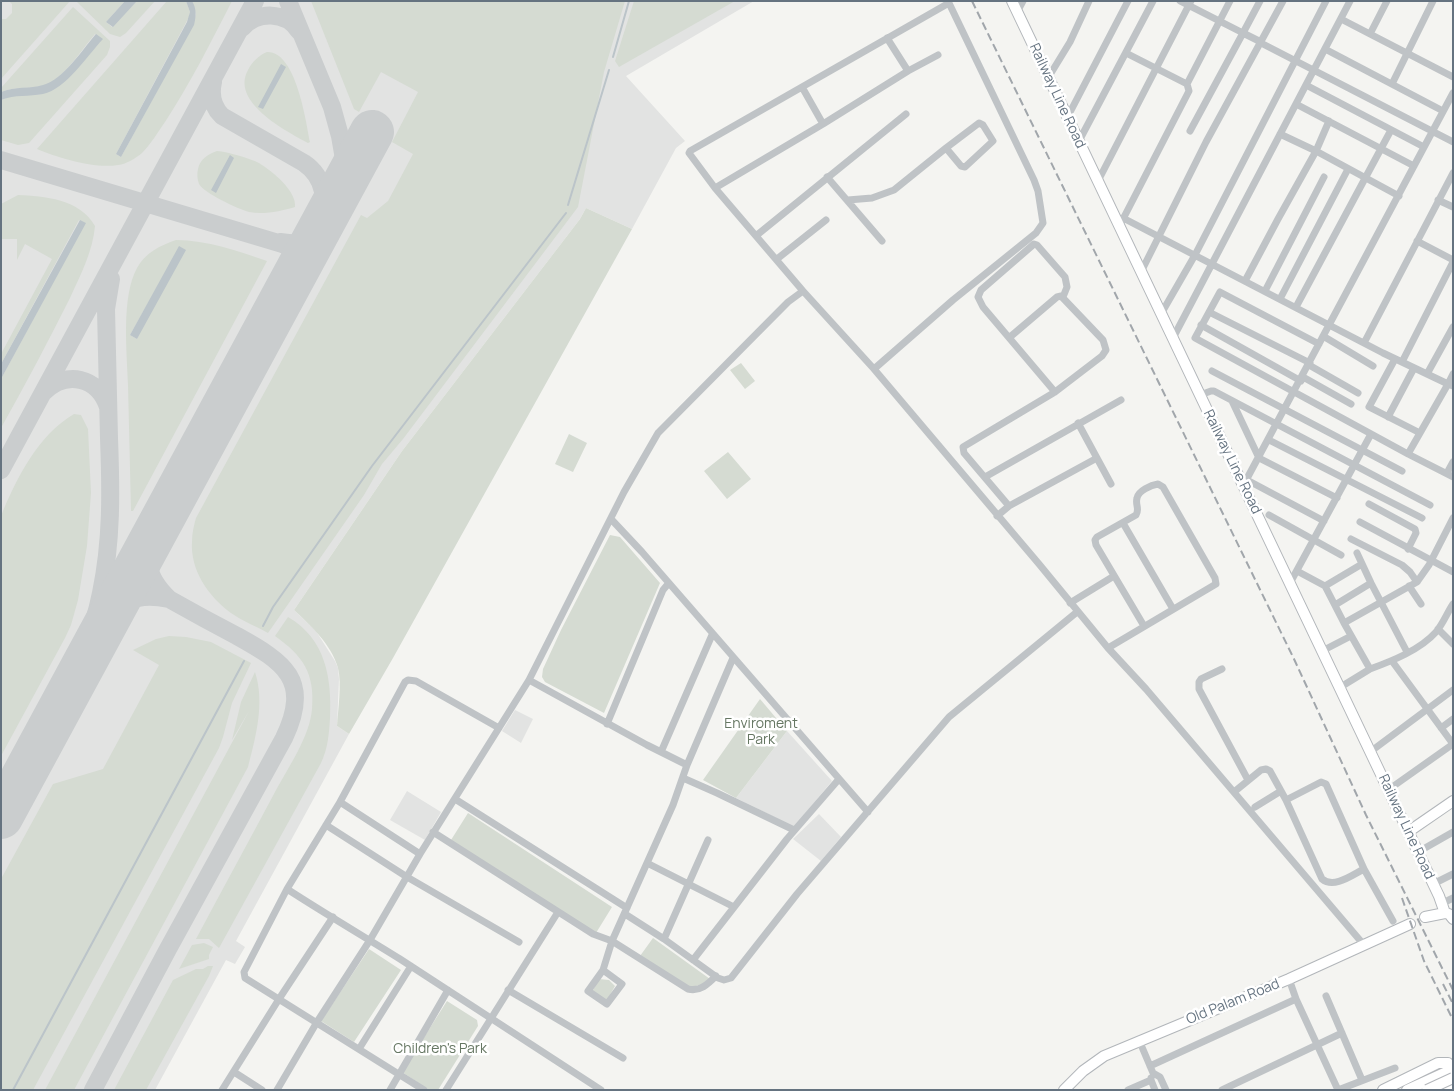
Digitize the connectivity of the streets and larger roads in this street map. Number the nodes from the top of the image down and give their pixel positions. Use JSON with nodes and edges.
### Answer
{"nodes":[{"id":1,"x":1012,"y":1,"type":"edge"},
{"id":2,"x":1023,"y":1,"type":"edge"},
{"id":3,"x":1090,"y":1,"type":"edge"},
{"id":4,"x":1128,"y":1,"type":"edge"},
{"id":5,"x":1153,"y":1,"type":"edge"},
{"id":6,"x":1180,"y":1,"type":"edge"},
{"id":7,"x":1230,"y":1,"type":"edge"},
{"id":8,"x":1260,"y":1,"type":"edge"},
{"id":9,"x":1283,"y":1,"type":"edge"},
{"id":10,"x":1326,"y":1,"type":"edge"},
{"id":11,"x":1350,"y":1,"type":"edge"},
{"id":12,"x":1388,"y":1,"type":"edge"},
{"id":13,"x":1433,"y":1,"type":"edge"},
{"id":14,"x":949,"y":2,"type":"edge"},
{"id":15,"x":1190,"y":4,"type":"edge"},
{"id":16,"x":1017,"y":12,"type":"junction"},
{"id":17,"x":1341,"y":19,"type":"junction"},
{"id":18,"x":1220,"y":20,"type":"junction"},
{"id":19,"x":1243,"y":33,"type":"junction"},
{"id":20,"x":1370,"y":34,"type":"junction"},
{"id":21,"x":887,"y":38,"type":"junction"},
{"id":22,"x":1261,"y":42,"type":"junction"},
{"id":23,"x":1325,"y":49,"type":"junction"},
{"id":24,"x":1406,"y":52,"type":"junction"},
{"id":25,"x":1126,"y":53,"type":"junction"},
{"id":26,"x":938,"y":55,"type":"dead end"},
{"id":27,"x":1295,"y":60,"type":"junction"},
{"id":28,"x":1155,"y":68,"type":"junction"},
{"id":29,"x":1314,"y":70,"type":"junction"},
{"id":30,"x":908,"y":71,"type":"junction"},
{"id":31,"x":1453,"y":77,"type":"edge"},
{"id":32,"x":1048,"y":78,"type":"junction"},
{"id":33,"x":1187,"y":84,"type":"junction"},
{"id":34,"x":1392,"y":84,"type":"junction"},
{"id":35,"x":1306,"y":85,"type":"junction"},
{"id":36,"x":802,"y":87,"type":"junction"},
{"id":37,"x":1453,"y":93,"type":"edge"},
{"id":38,"x":1296,"y":104,"type":"junction"},
{"id":39,"x":1443,"y":111,"type":"junction"},
{"id":40,"x":906,"y":114,"type":"dead end"},
{"id":41,"x":1068,"y":118,"type":"junction"},
{"id":42,"x":1330,"y":121,"type":"junction"},
{"id":43,"x":823,"y":124,"type":"junction"},
{"id":44,"x":1391,"y":130,"type":"junction"},
{"id":45,"x":1433,"y":131,"type":"junction"},
{"id":46,"x":1190,"y":132,"type":"dead end"},
{"id":47,"x":1280,"y":134,"type":"junction"},
{"id":48,"x":1079,"y":141,"type":"junction"},
{"id":49,"x":1453,"y":142,"type":"edge"},
{"id":50,"x":1424,"y":147,"type":"junction"},
{"id":51,"x":946,"y":148,"type":"junction"},
{"id":52,"x":1381,"y":148,"type":"junction"},
{"id":53,"x":1316,"y":151,"type":"junction"},
{"id":54,"x":1414,"y":166,"type":"junction"},
{"id":55,"x":1348,"y":169,"type":"junction"},
{"id":56,"x":1453,"y":173,"type":"edge"},
{"id":57,"x":827,"y":177,"type":"junction"},
{"id":58,"x":1324,"y":177,"type":"dead end"},
{"id":59,"x":1366,"y":178,"type":"junction"},
{"id":60,"x":1098,"y":181,"type":"junction"},
{"id":61,"x":1450,"y":186,"type":"edge"},
{"id":62,"x":715,"y":188,"type":"junction"},
{"id":63,"x":1399,"y":196,"type":"junction"},
{"id":64,"x":848,"y":200,"type":"junction"},
{"id":65,"x":1438,"y":200,"type":"junction"},
{"id":66,"x":1453,"y":207,"type":"edge"},
{"id":67,"x":826,"y":220,"type":"dead end"},
{"id":68,"x":1121,"y":222,"type":"junction"},
{"id":69,"x":757,"y":235,"type":"junction"},
{"id":70,"x":1159,"y":237,"type":"junction"},
{"id":71,"x":882,"y":241,"type":"dead end"},
{"id":72,"x":1416,"y":241,"type":"junction"},
{"id":73,"x":1195,"y":255,"type":"junction"},
{"id":74,"x":777,"y":259,"type":"junction"},
{"id":75,"x":1453,"y":261,"type":"edge"},
{"id":76,"x":1212,"y":264,"type":"junction"},
{"id":77,"x":1141,"y":272,"type":"junction"},
{"id":78,"x":1246,"y":281,"type":"junction"},
{"id":79,"x":803,"y":291,"type":"junction"},
{"id":80,"x":1265,"y":291,"type":"junction"},
{"id":81,"x":1063,"y":297,"type":"junction"},
{"id":82,"x":1280,"y":299,"type":"junction"},
{"id":83,"x":1296,"y":307,"type":"junction"},
{"id":84,"x":1209,"y":312,"type":"junction"},
{"id":85,"x":1161,"y":314,"type":"junction"},
{"id":86,"x":1201,"y":325,"type":"junction"},
{"id":87,"x":1329,"y":325,"type":"junction"},
{"id":88,"x":1453,"y":327,"type":"edge"},
{"id":89,"x":1323,"y":336,"type":"junction"},
{"id":90,"x":1010,"y":338,"type":"junction"},
{"id":91,"x":1173,"y":338,"type":"junction"},
{"id":92,"x":1364,"y":343,"type":"junction"},
{"id":93,"x":1319,"y":344,"type":"junction"},
{"id":94,"x":1398,"y":361,"type":"junction"},
{"id":95,"x":1309,"y":364,"type":"junction"},
{"id":96,"x":1373,"y":366,"type":"dead end"},
{"id":97,"x":1414,"y":368,"type":"junction"},
{"id":98,"x":874,"y":369,"type":"junction"},
{"id":99,"x":1212,"y":371,"type":"dead end"},
{"id":100,"x":1428,"y":374,"type":"junction"},
{"id":101,"x":1453,"y":374,"type":"edge"},
{"id":102,"x":1302,"y":379,"type":"junction"},
{"id":103,"x":1450,"y":385,"type":"edge"},
{"id":104,"x":1055,"y":392,"type":"junction"},
{"id":105,"x":1294,"y":392,"type":"junction"},
{"id":106,"x":1358,"y":393,"type":"dead end"},
{"id":107,"x":1200,"y":395,"type":"junction"},
{"id":108,"x":1121,"y":400,"type":"dead end"},
{"id":109,"x":1232,"y":400,"type":"junction"},
{"id":110,"x":1351,"y":404,"type":"dead end"},
{"id":111,"x":1285,"y":410,"type":"junction"},
{"id":112,"x":1388,"y":417,"type":"junction"},
{"id":113,"x":1078,"y":423,"type":"junction"},
{"id":114,"x":1277,"y":424,"type":"junction"},
{"id":115,"x":1420,"y":433,"type":"junction"},
{"id":116,"x":1371,"y":434,"type":"junction"},
{"id":117,"x":1269,"y":440,"type":"junction"},
{"id":118,"x":1362,"y":450,"type":"junction"},
{"id":119,"x":1408,"y":454,"type":"junction"},
{"id":120,"x":1097,"y":458,"type":"junction"},
{"id":121,"x":1259,"y":458,"type":"junction"},
{"id":122,"x":1453,"y":462,"type":"edge"},
{"id":123,"x":1354,"y":466,"type":"junction"},
{"id":124,"x":1402,"y":470,"type":"dead end"},
{"id":125,"x":1450,"y":475,"type":"edge"},
{"id":126,"x":985,"y":477,"type":"junction"},
{"id":127,"x":1346,"y":480,"type":"junction"},
{"id":128,"x":1245,"y":483,"type":"junction"},
{"id":129,"x":1111,"y":484,"type":"dead end"},
{"id":130,"x":1337,"y":498,"type":"junction"},
{"id":131,"x":1369,"y":504,"type":"dead end"},
{"id":132,"x":1430,"y":505,"type":"dead end"},
{"id":133,"x":1009,"y":506,"type":"junction"},
{"id":134,"x":1269,"y":515,"type":"dead end"},
{"id":135,"x":997,"y":516,"type":"junction"},
{"id":136,"x":1422,"y":518,"type":"dead end"},
{"id":137,"x":1453,"y":518,"type":"edge"},
{"id":138,"x":611,"y":519,"type":"junction"},
{"id":139,"x":1324,"y":521,"type":"junction"},
{"id":140,"x":1360,"y":522,"type":"dead end"},
{"id":141,"x":1123,"y":523,"type":"junction"},
{"id":142,"x":1351,"y":538,"type":"dead end"},
{"id":143,"x":1314,"y":540,"type":"junction"},
{"id":144,"x":1408,"y":549,"type":"junction"},
{"id":145,"x":1357,"y":553,"type":"dead end"},
{"id":146,"x":1341,"y":555,"type":"dead end"},
{"id":147,"x":1431,"y":561,"type":"junction"},
{"id":148,"x":1453,"y":562,"type":"edge"},
{"id":149,"x":1362,"y":564,"type":"junction"},
{"id":150,"x":1296,"y":571,"type":"junction"},
{"id":151,"x":1451,"y":571,"type":"edge"},
{"id":152,"x":1114,"y":576,"type":"junction"},
{"id":153,"x":1417,"y":582,"type":"junction"},
{"id":154,"x":1290,"y":583,"type":"junction"},
{"id":155,"x":1371,"y":583,"type":"junction"},
{"id":156,"x":668,"y":584,"type":"junction"},
{"id":157,"x":1325,"y":586,"type":"junction"},
{"id":158,"x":1409,"y":586,"type":"junction"},
{"id":159,"x":1381,"y":602,"type":"junction"},
{"id":160,"x":1070,"y":603,"type":"junction"},
{"id":161,"x":1421,"y":604,"type":"dead end"},
{"id":162,"x":1453,"y":604,"type":"edge"},
{"id":163,"x":1335,"y":605,"type":"junction"},
{"id":164,"x":1173,"y":609,"type":"junction"},
{"id":165,"x":1077,"y":612,"type":"junction"},
{"id":166,"x":1344,"y":623,"type":"junction"},
{"id":167,"x":1144,"y":626,"type":"junction"},
{"id":168,"x":1438,"y":629,"type":"junction"},
{"id":169,"x":712,"y":635,"type":"junction"},
{"id":170,"x":1351,"y":636,"type":"junction"},
{"id":171,"x":1453,"y":644,"type":"edge"},
{"id":172,"x":1108,"y":648,"type":"junction"},
{"id":173,"x":1322,"y":651,"type":"junction"},
{"id":174,"x":1407,"y":652,"type":"junction"},
{"id":175,"x":733,"y":658,"type":"junction"},
{"id":176,"x":1392,"y":661,"type":"junction"},
{"id":177,"x":1222,"y":669,"type":"dead end"},
{"id":178,"x":1370,"y":669,"type":"junction"},
{"id":179,"x":529,"y":680,"type":"junction"},
{"id":180,"x":1340,"y":688,"type":"junction"},
{"id":181,"x":1453,"y":690,"type":"edge"},
{"id":182,"x":1427,"y":709,"type":"junction"},
{"id":183,"x":1453,"y":719,"type":"edge"},
{"id":184,"x":607,"y":724,"type":"junction"},
{"id":185,"x":499,"y":728,"type":"junction"},
{"id":186,"x":1441,"y":728,"type":"junction"},
{"id":187,"x":1453,"y":744,"type":"edge"},
{"id":188,"x":660,"y":752,"type":"junction"},
{"id":189,"x":1370,"y":752,"type":"junction"},
{"id":190,"x":687,"y":765,"type":"junction"},
{"id":191,"x":683,"y":778,"type":"junction"},
{"id":192,"x":839,"y":779,"type":"junction"},
{"id":193,"x":1248,"y":780,"type":"junction"},
{"id":194,"x":1388,"y":790,"type":"junction"},
{"id":195,"x":1281,"y":791,"type":"junction"},
{"id":196,"x":1234,"y":792,"type":"junction"},
{"id":197,"x":455,"y":799,"type":"junction"},
{"id":198,"x":1286,"y":800,"type":"junction"},
{"id":199,"x":1453,"y":801,"type":"edge"},
{"id":200,"x":340,"y":802,"type":"junction"},
{"id":201,"x":1255,"y":807,"type":"dead end"},
{"id":202,"x":868,"y":812,"type":"junction"},
{"id":203,"x":326,"y":825,"type":"junction"},
{"id":204,"x":794,"y":830,"type":"junction"},
{"id":205,"x":433,"y":832,"type":"junction"},
{"id":206,"x":1408,"y":832,"type":"junction"},
{"id":207,"x":1453,"y":832,"type":"edge"},
{"id":208,"x":708,"y":840,"type":"dead end"},
{"id":209,"x":1418,"y":852,"type":"junction"},
{"id":210,"x":420,"y":854,"type":"junction"},
{"id":211,"x":647,"y":863,"type":"junction"},
{"id":212,"x":1364,"y":869,"type":"junction"},
{"id":213,"x":1453,"y":874,"type":"edge"},
{"id":214,"x":407,"y":877,"type":"junction"},
{"id":215,"x":688,"y":883,"type":"junction"},
{"id":216,"x":1433,"y":884,"type":"junction"},
{"id":217,"x":288,"y":889,"type":"junction"},
{"id":218,"x":1453,"y":898,"type":"edge"},
{"id":219,"x":734,"y":907,"type":"junction"},
{"id":220,"x":626,"y":911,"type":"junction"},
{"id":221,"x":558,"y":912,"type":"junction"},
{"id":222,"x":1446,"y":912,"type":"edge"},
{"id":223,"x":333,"y":917,"type":"junction"},
{"id":224,"x":1425,"y":917,"type":"dead end"},
{"id":225,"x":1393,"y":921,"type":"dead end"},
{"id":226,"x":1410,"y":924,"type":"dead end"},
{"id":227,"x":664,"y":939,"type":"junction"},
{"id":228,"x":370,"y":940,"type":"junction"},
{"id":229,"x":612,"y":941,"type":"junction"},
{"id":230,"x":519,"y":942,"type":"dead end"},
{"id":231,"x":1364,"y":945,"type":"junction"},
{"id":232,"x":692,"y":960,"type":"junction"},
{"id":233,"x":411,"y":966,"type":"junction"},
{"id":234,"x":602,"y":970,"type":"junction"},
{"id":235,"x":716,"y":976,"type":"junction"},
{"id":236,"x":1289,"y":979,"type":"junction"},
{"id":237,"x":448,"y":990,"type":"junction"},
{"id":238,"x":508,"y":990,"type":"junction"},
{"id":239,"x":1326,"y":996,"type":"dead end"},
{"id":240,"x":279,"y":999,"type":"junction"},
{"id":241,"x":1296,"y":999,"type":"junction"},
{"id":242,"x":490,"y":1019,"type":"junction"},
{"id":243,"x":318,"y":1022,"type":"junction"},
{"id":244,"x":1342,"y":1033,"type":"junction"},
{"id":245,"x":1139,"y":1040,"type":"junction"},
{"id":246,"x":1317,"y":1044,"type":"junction"},
{"id":247,"x":359,"y":1049,"type":"junction"},
{"id":248,"x":623,"y":1058,"type":"dead end"},
{"id":249,"x":1395,"y":1068,"type":"dead end"},
{"id":250,"x":1453,"y":1069,"type":"edge"},
{"id":251,"x":234,"y":1072,"type":"junction"},
{"id":252,"x":1151,"y":1073,"type":"junction"},
{"id":253,"x":398,"y":1074,"type":"junction"},
{"id":254,"x":1453,"y":1079,"type":"edge"},
{"id":255,"x":1362,"y":1080,"type":"junction"},
{"id":256,"x":222,"y":1090,"type":"edge"},
{"id":257,"x":262,"y":1090,"type":"edge"},
{"id":258,"x":277,"y":1090,"type":"edge"},
{"id":259,"x":390,"y":1090,"type":"edge"},
{"id":260,"x":424,"y":1090,"type":"edge"},
{"id":261,"x":446,"y":1090,"type":"edge"},
{"id":262,"x":600,"y":1090,"type":"edge"},
{"id":263,"x":1064,"y":1090,"type":"edge"},
{"id":264,"x":1128,"y":1090,"type":"edge"},
{"id":265,"x":1155,"y":1090,"type":"edge"},
{"id":266,"x":1166,"y":1090,"type":"edge"},
{"id":267,"x":1222,"y":1090,"type":"edge"},
{"id":268,"x":1383,"y":1090,"type":"edge"},
{"id":269,"x":1407,"y":1090,"type":"edge"},
{"id":270,"x":1427,"y":1090,"type":"edge"},
{"id":271,"x":1443,"y":1090,"type":"edge"}],
"edges":[{"from":1,"to":16,"type":"street","name":"Railway Line Road"},
{"from":2,"to":16,"type":"street"},
{"from":3,"to":32,"type":"street"},
{"from":4,"to":41,"type":"street"},
{"from":5,"to":25,"type":"street"},
{"from":6,"to":15,"type":"street"},
{"from":7,"to":18,"type":"street"},
{"from":8,"to":19,"type":"street"},
{"from":9,"to":22,"type":"street"},
{"from":10,"to":27,"type":"street"},
{"from":11,"to":17,"type":"street"},
{"from":12,"to":20,"type":"street"},
{"from":13,"to":24,"type":"street"},
{"from":14,"to":21,"type":"street"},
{"from":14,"to":98,"type":"street"},
{"from":15,"to":18,"type":"street"},
{"from":15,"to":28,"type":"street"},
{"from":16,"to":32,"type":"street","name":"Railway Line Road"},
{"from":17,"to":20,"type":"street"},
{"from":17,"to":23,"type":"street"},
{"from":18,"to":19,"type":"street"},
{"from":18,"to":33,"type":"street"},
{"from":19,"to":22,"type":"street"},
{"from":19,"to":46,"type":"street"},
{"from":20,"to":24,"type":"street"},
{"from":21,"to":30,"type":"street"},
{"from":21,"to":36,"type":"street"},
{"from":22,"to":27,"type":"street"},
{"from":22,"to":70,"type":"street"},
{"from":23,"to":29,"type":"street"},
{"from":23,"to":34,"type":"street"},
{"from":24,"to":31,"type":"street"},
{"from":24,"to":34,"type":"street"},
{"from":25,"to":28,"type":"street"},
{"from":25,"to":48,"type":"street"},
{"from":26,"to":30,"type":"street"},
{"from":27,"to":29,"type":"street"},
{"from":27,"to":73,"type":"street"},
{"from":28,"to":33,"type":"street"},
{"from":28,"to":60,"type":"street"},
{"from":29,"to":35,"type":"street"},
{"from":29,"to":45,"type":"street"},
{"from":30,"to":43,"type":"street"},
{"from":32,"to":41,"type":"street","name":"Railway Line Road"},
{"from":33,"to":68,"type":"street"},
{"from":34,"to":39,"type":"street"},
{"from":35,"to":38,"type":"street"},
{"from":35,"to":44,"type":"street"},
{"from":36,"to":43,"type":"street"},
{"from":36,"to":62,"type":"street"},
{"from":37,"to":39,"type":"street"},
{"from":38,"to":42,"type":"street"},
{"from":38,"to":47,"type":"street"},
{"from":39,"to":45,"type":"street"},
{"from":40,"to":57,"type":"street"},
{"from":41,"to":48,"type":"street","name":"Railway Line Road"},
{"from":42,"to":52,"type":"street"},
{"from":42,"to":53,"type":"street"},
{"from":43,"to":62,"type":"street"},
{"from":44,"to":50,"type":"street"},
{"from":44,"to":52,"type":"street"},
{"from":45,"to":49,"type":"street"},
{"from":45,"to":50,"type":"street"},
{"from":47,"to":53,"type":"street"},
{"from":47,"to":76,"type":"street"},
{"from":48,"to":60,"type":"street","name":"Railway Line Road"},
{"from":50,"to":54,"type":"street"},
{"from":51,"to":51,"type":"street"},
{"from":51,"to":64,"type":"street"},
{"from":52,"to":54,"type":"street"},
{"from":52,"to":59,"type":"street"},
{"from":53,"to":55,"type":"street"},
{"from":53,"to":78,"type":"street"},
{"from":54,"to":63,"type":"street"},
{"from":55,"to":59,"type":"street"},
{"from":55,"to":82,"type":"street"},
{"from":56,"to":61,"type":"street"},
{"from":57,"to":64,"type":"street"},
{"from":57,"to":69,"type":"street"},
{"from":58,"to":80,"type":"street"},
{"from":59,"to":63,"type":"street"},
{"from":59,"to":83,"type":"street"},
{"from":60,"to":68,"type":"street","name":"Railway Line Road"},
{"from":61,"to":65,"type":"street"},
{"from":62,"to":69,"type":"street"},
{"from":63,"to":87,"type":"street"},
{"from":64,"to":71,"type":"street"},
{"from":65,"to":66,"type":"street"},
{"from":65,"to":72,"type":"street"},
{"from":67,"to":74,"type":"street"},
{"from":68,"to":70,"type":"street"},
{"from":68,"to":77,"type":"street","name":"Railway Line Road"},
{"from":69,"to":74,"type":"street"},
{"from":70,"to":73,"type":"street"},
{"from":70,"to":77,"type":"street"},
{"from":72,"to":75,"type":"street"},
{"from":72,"to":92,"type":"street"},
{"from":73,"to":76,"type":"street"},
{"from":73,"to":85,"type":"street"},
{"from":74,"to":79,"type":"street"},
{"from":75,"to":94,"type":"street"},
{"from":76,"to":78,"type":"street"},
{"from":76,"to":91,"type":"street"},
{"from":77,"to":85,"type":"street","name":"Railway Line Road"},
{"from":78,"to":80,"type":"street"},
{"from":79,"to":98,"type":"street"},
{"from":79,"to":138,"type":"street"},
{"from":80,"to":82,"type":"street"},
{"from":81,"to":90,"type":"street"},
{"from":81,"to":90,"type":"street"},
{"from":81,"to":104,"type":"street"},
{"from":82,"to":83,"type":"street"},
{"from":83,"to":87,"type":"street"},
{"from":84,"to":86,"type":"street"},
{"from":84,"to":93,"type":"street"},
{"from":84,"to":95,"type":"street"},
{"from":85,"to":91,"type":"street","name":"Railway Line Road"},
{"from":86,"to":102,"type":"street"},
{"from":86,"to":105,"type":"street"},
{"from":87,"to":89,"type":"street"},
{"from":87,"to":92,"type":"street"},
{"from":88,"to":100,"type":"street"},
{"from":89,"to":93,"type":"street"},
{"from":89,"to":96,"type":"street"},
{"from":90,"to":104,"type":"street"},
{"from":91,"to":107,"type":"street","name":"Railway Line Road"},
{"from":92,"to":94,"type":"street"},
{"from":93,"to":95,"type":"street"},
{"from":94,"to":97,"type":"street"},
{"from":94,"to":112,"type":"street"},
{"from":95,"to":102,"type":"street"},
{"from":95,"to":106,"type":"street"},
{"from":97,"to":100,"type":"street"},
{"from":97,"to":112,"type":"street"},
{"from":98,"to":135,"type":"street"},
{"from":99,"to":111,"type":"street"},
{"from":100,"to":103,"type":"street"},
{"from":101,"to":103,"type":"street"},
{"from":102,"to":105,"type":"street"},
{"from":102,"to":110,"type":"street"},
{"from":103,"to":115,"type":"street"},
{"from":104,"to":126,"type":"street"},
{"from":105,"to":111,"type":"street"},
{"from":105,"to":116,"type":"street"},
{"from":107,"to":109,"type":"street"},
{"from":107,"to":128,"type":"street","name":"Railway Line Road"},
{"from":108,"to":113,"type":"street"},
{"from":109,"to":114,"type":"street"},
{"from":109,"to":121,"type":"street"},
{"from":111,"to":114,"type":"street"},
{"from":111,"to":118,"type":"street"},
{"from":112,"to":115,"type":"street"},
{"from":113,"to":120,"type":"street"},
{"from":113,"to":126,"type":"street"},
{"from":114,"to":117,"type":"street"},
{"from":114,"to":123,"type":"street"},
{"from":115,"to":119,"type":"street"},
{"from":116,"to":118,"type":"street"},
{"from":116,"to":119,"type":"street"},
{"from":117,"to":121,"type":"street"},
{"from":117,"to":127,"type":"street"},
{"from":118,"to":123,"type":"street"},
{"from":118,"to":124,"type":"street"},
{"from":119,"to":125,"type":"street"},
{"from":120,"to":129,"type":"street"},
{"from":120,"to":133,"type":"street"},
{"from":121,"to":128,"type":"street"},
{"from":121,"to":130,"type":"street"},
{"from":122,"to":125,"type":"street"},
{"from":123,"to":127,"type":"street"},
{"from":123,"to":132,"type":"street"},
{"from":126,"to":133,"type":"street"},
{"from":127,"to":130,"type":"street"},
{"from":127,"to":136,"type":"street"},
{"from":128,"to":139,"type":"street"},
{"from":128,"to":154,"type":"street","name":"Railway Line Road"},
{"from":130,"to":139,"type":"street"},
{"from":131,"to":144,"type":"street"},
{"from":133,"to":135,"type":"street"},
{"from":134,"to":143,"type":"street"},
{"from":135,"to":160,"type":"street"},
{"from":137,"to":147,"type":"street"},
{"from":138,"to":156,"type":"street"},
{"from":138,"to":179,"type":"street"},
{"from":139,"to":143,"type":"street"},
{"from":140,"to":144,"type":"street"},
{"from":141,"to":152,"type":"street"},
{"from":141,"to":164,"type":"street"},
{"from":141,"to":164,"type":"street"},
{"from":142,"to":153,"type":"street"},
{"from":143,"to":146,"type":"street"},
{"from":143,"to":150,"type":"street"},
{"from":144,"to":147,"type":"street"},
{"from":145,"to":149,"type":"street"},
{"from":147,"to":151,"type":"street"},
{"from":147,"to":153,"type":"street"},
{"from":148,"to":151,"type":"street"},
{"from":149,"to":155,"type":"street"},
{"from":149,"to":157,"type":"street"},
{"from":150,"to":154,"type":"street"},
{"from":150,"to":157,"type":"street"},
{"from":152,"to":160,"type":"street"},
{"from":152,"to":167,"type":"street"},
{"from":153,"to":158,"type":"street"},
{"from":154,"to":173,"type":"street","name":"Railway Line Road"},
{"from":155,"to":159,"type":"street"},
{"from":155,"to":163,"type":"street"},
{"from":156,"to":169,"type":"street"},
{"from":156,"to":184,"type":"street"},
{"from":157,"to":163,"type":"street"},
{"from":158,"to":159,"type":"street"},
{"from":158,"to":161,"type":"street"},
{"from":159,"to":166,"type":"street"},
{"from":159,"to":174,"type":"street"},
{"from":160,"to":165,"type":"street"},
{"from":162,"to":168,"type":"street"},
{"from":163,"to":166,"type":"street"},
{"from":164,"to":167,"type":"street"},
{"from":165,"to":172,"type":"street"},
{"from":165,"to":202,"type":"street"},
{"from":166,"to":170,"type":"street"},
{"from":167,"to":172,"type":"street"},
{"from":168,"to":171,"type":"street"},
{"from":168,"to":174,"type":"street"},
{"from":169,"to":175,"type":"street"},
{"from":169,"to":188,"type":"street"},
{"from":170,"to":173,"type":"street"},
{"from":170,"to":178,"type":"street"},
{"from":172,"to":196,"type":"street"},
{"from":173,"to":180,"type":"street","name":"Railway Line Road"},
{"from":174,"to":176,"type":"street"},
{"from":175,"to":190,"type":"street"},
{"from":175,"to":192,"type":"street"},
{"from":176,"to":178,"type":"street"},
{"from":176,"to":182,"type":"street"},
{"from":177,"to":193,"type":"street"},
{"from":178,"to":180,"type":"street"},
{"from":179,"to":184,"type":"street"},
{"from":179,"to":185,"type":"street"},
{"from":180,"to":189,"type":"street","name":"Railway Line Road"},
{"from":181,"to":182,"type":"street"},
{"from":182,"to":186,"type":"street"},
{"from":182,"to":189,"type":"street"},
{"from":183,"to":186,"type":"street"},
{"from":184,"to":188,"type":"street"},
{"from":185,"to":197,"type":"street"},
{"from":185,"to":200,"type":"street"},
{"from":186,"to":187,"type":"street"},
{"from":187,"to":194,"type":"street"},
{"from":188,"to":190,"type":"street"},
{"from":189,"to":194,"type":"street","name":"Railway Line Road"},
{"from":190,"to":191,"type":"street"},
{"from":191,"to":204,"type":"street"},
{"from":191,"to":211,"type":"street"},
{"from":192,"to":202,"type":"street"},
{"from":192,"to":204,"type":"street"},
{"from":193,"to":195,"type":"street"},
{"from":193,"to":196,"type":"street"},
{"from":194,"to":206,"type":"street","name":"Railway Line Road"},
{"from":195,"to":198,"type":"street"},
{"from":195,"to":201,"type":"street"},
{"from":196,"to":231,"type":"street"},
{"from":197,"to":205,"type":"street"},
{"from":197,"to":220,"type":"street"},
{"from":198,"to":212,"type":"street"},
{"from":198,"to":212,"type":"street"},
{"from":199,"to":206,"type":"street"},
{"from":200,"to":203,"type":"street"},
{"from":200,"to":210,"type":"street"},
{"from":202,"to":235,"type":"street"},
{"from":203,"to":214,"type":"street"},
{"from":203,"to":217,"type":"street"},
{"from":204,"to":219,"type":"street"},
{"from":205,"to":210,"type":"street"},
{"from":205,"to":221,"type":"street"},
{"from":206,"to":209,"type":"street","name":"Railway Line Road"},
{"from":207,"to":209,"type":"street"},
{"from":208,"to":215,"type":"street"},
{"from":209,"to":216,"type":"street","name":"Railway Line Road"},
{"from":210,"to":214,"type":"street"},
{"from":211,"to":215,"type":"street"},
{"from":211,"to":220,"type":"street"},
{"from":212,"to":225,"type":"street"},
{"from":213,"to":216,"type":"street"},
{"from":214,"to":228,"type":"street"},
{"from":214,"to":230,"type":"street"},
{"from":215,"to":219,"type":"street"},
{"from":215,"to":227,"type":"street"},
{"from":216,"to":222,"type":"street","name":"Railway Line Road"},
{"from":217,"to":223,"type":"street"},
{"from":217,"to":240,"type":"street"},
{"from":218,"to":222,"type":"street"},
{"from":219,"to":232,"type":"street"},
{"from":220,"to":227,"type":"street"},
{"from":220,"to":229,"type":"street"},
{"from":221,"to":229,"type":"street"},
{"from":221,"to":238,"type":"street"},
{"from":222,"to":224,"type":"street"},
{"from":223,"to":228,"type":"street"},
{"from":223,"to":240,"type":"street"},
{"from":226,"to":231,"type":"street","name":"Old Palam Road"},
{"from":227,"to":232,"type":"street"},
{"from":228,"to":233,"type":"street"},
{"from":228,"to":243,"type":"street"},
{"from":229,"to":234,"type":"street"},
{"from":229,"to":235,"type":"street"},
{"from":231,"to":236,"type":"street","name":"Old Palam Road"},
{"from":232,"to":235,"type":"street"},
{"from":233,"to":237,"type":"street"},
{"from":233,"to":247,"type":"street"},
{"from":234,"to":234,"type":"street"},
{"from":236,"to":241,"type":"street"},
{"from":236,"to":245,"type":"street","name":"Old Palam Road"},
{"from":237,"to":242,"type":"street"},
{"from":237,"to":253,"type":"street"},
{"from":238,"to":242,"type":"street"},
{"from":238,"to":248,"type":"street"},
{"from":239,"to":244,"type":"street"},
{"from":240,"to":243,"type":"street"},
{"from":240,"to":251,"type":"street"},
{"from":241,"to":246,"type":"street"},
{"from":241,"to":252,"type":"street"},
{"from":242,"to":261,"type":"street"},
{"from":242,"to":262,"type":"street"},
{"from":243,"to":247,"type":"street"},
{"from":243,"to":258,"type":"street"},
{"from":244,"to":246,"type":"street"},
{"from":244,"to":255,"type":"street"},
{"from":245,"to":252,"type":"street"},
{"from":245,"to":263,"type":"street","name":"Old Palam Road"},
{"from":246,"to":255,"type":"street"},
{"from":246,"to":267,"type":"street"},
{"from":247,"to":253,"type":"street"},
{"from":249,"to":255,"type":"street"},
{"from":250,"to":268,"type":"street"},
{"from":250,"to":269,"type":"street"},
{"from":251,"to":256,"type":"street"},
{"from":251,"to":257,"type":"street"},
{"from":252,"to":264,"type":"street"},
{"from":252,"to":265,"type":"street"},
{"from":252,"to":266,"type":"street"},
{"from":253,"to":259,"type":"street"},
{"from":253,"to":260,"type":"street"},
{"from":254,"to":270,"type":"street","bridge":true},
{"from":254,"to":271,"type":"street"}]}
